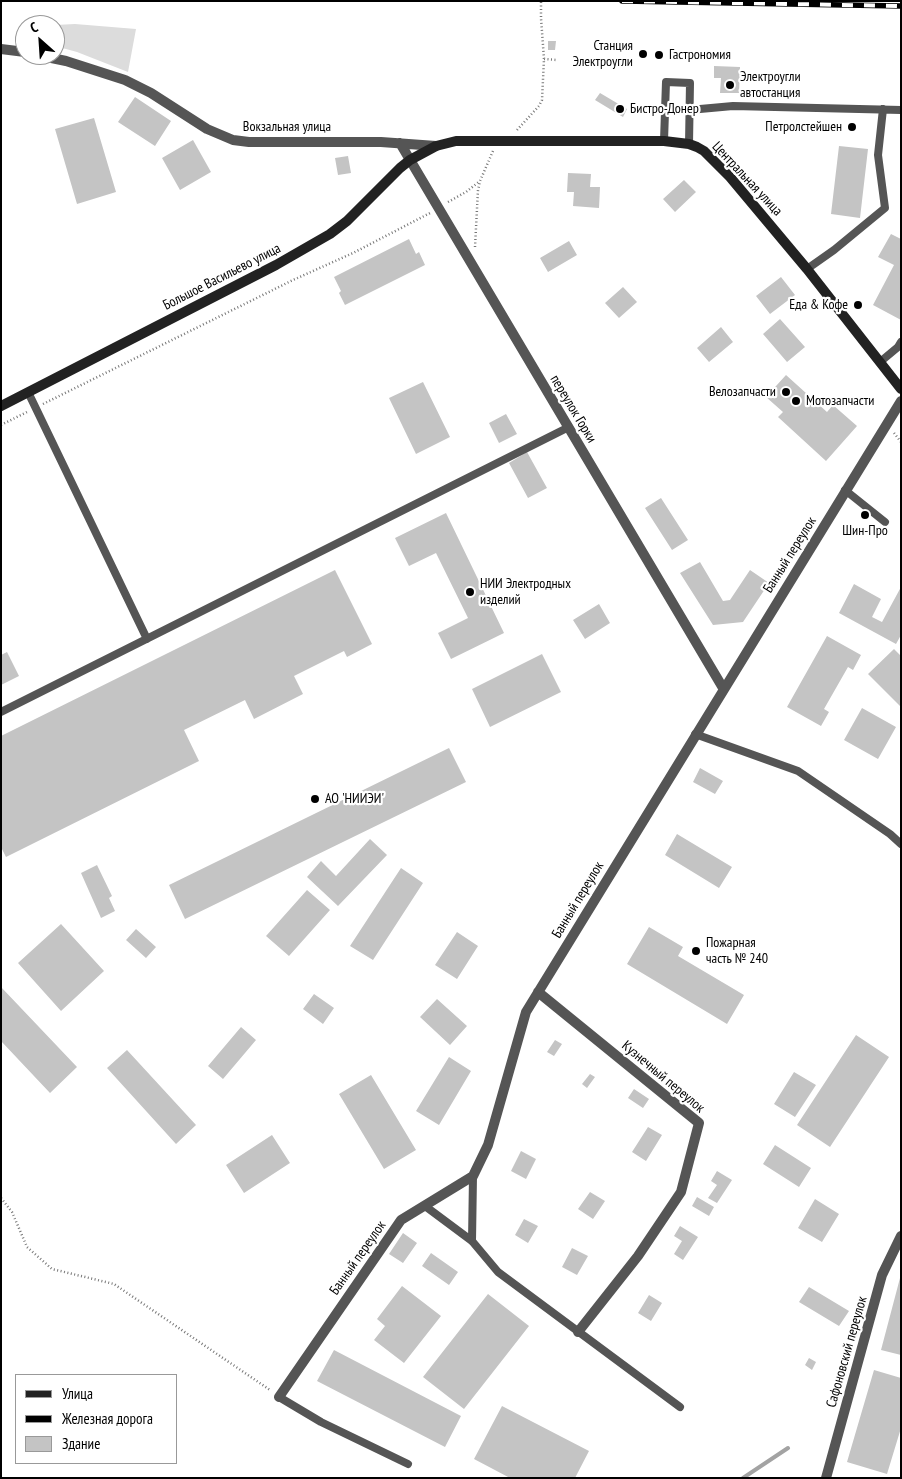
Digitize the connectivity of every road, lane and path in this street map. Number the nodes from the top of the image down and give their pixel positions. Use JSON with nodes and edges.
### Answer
{"nodes":[{"id":1,"x":541,"y":1,"type":"edge"},
{"id":2,"x":1,"y":49,"type":"edge"},
{"id":3,"x":15,"y":51,"type":"edge"},
{"id":4,"x":544,"y":59,"type":"junction"},
{"id":5,"x":557,"y":60,"type":"dead end"},
{"id":6,"x":65,"y":62,"type":"edge"},
{"id":7,"x":883,"y":109,"type":"junction"},
{"id":8,"x":665,"y":110,"type":"junction"},
{"id":9,"x":690,"y":110,"type":"junction"},
{"id":10,"x":901,"y":110,"type":"edge"},
{"id":11,"x":516,"y":131,"type":"dead end"},
{"id":12,"x":493,"y":141,"type":"junction"},
{"id":13,"x":664,"y":141,"type":"junction"},
{"id":14,"x":400,"y":143,"type":"junction"},
{"id":15,"x":689,"y":144,"type":"junction"},
{"id":16,"x":436,"y":146,"type":"junction"},
{"id":17,"x":410,"y":160,"type":"junction"},
{"id":18,"x":480,"y":181,"type":"junction"},
{"id":19,"x":438,"y":208,"type":"junction"},
{"id":20,"x":474,"y":268,"type":"junction"},
{"id":21,"x":808,"y":269,"type":"junction"},
{"id":22,"x":901,"y":342,"type":"edge"},
{"id":23,"x":880,"y":362,"type":"junction"},
{"id":24,"x":901,"y":389,"type":"edge"},
{"id":25,"x":28,"y":392,"type":"junction"},
{"id":26,"x":901,"y":401,"type":"edge"},
{"id":27,"x":1,"y":406,"type":"edge"},
{"id":28,"x":36,"y":408,"type":"junction"},
{"id":29,"x":1,"y":424,"type":"edge"},
{"id":30,"x":569,"y":427,"type":"junction"},
{"id":31,"x":890,"y":428,"type":"dead end"},
{"id":32,"x":901,"y":442,"type":"edge"},
{"id":33,"x":845,"y":490,"type":"junction"},
{"id":34,"x":885,"y":522,"type":"dead end"},
{"id":35,"x":147,"y":639,"type":"junction"},
{"id":36,"x":723,"y":688,"type":"junction"},
{"id":37,"x":1,"y":712,"type":"edge"},
{"id":38,"x":695,"y":734,"type":"junction"},
{"id":39,"x":901,"y":844,"type":"edge"},
{"id":40,"x":538,"y":992,"type":"junction"},
{"id":41,"x":473,"y":1176,"type":"junction"},
{"id":42,"x":1,"y":1198,"type":"edge"},
{"id":43,"x":425,"y":1206,"type":"junction"},
{"id":44,"x":901,"y":1236,"type":"edge"},
{"id":45,"x":472,"y":1241,"type":"junction"},
{"id":46,"x":578,"y":1332,"type":"junction"},
{"id":47,"x":279,"y":1397,"type":"junction"},
{"id":48,"x":680,"y":1408,"type":"dead end"},
{"id":49,"x":408,"y":1464,"type":"dead end"},
{"id":50,"x":826,"y":1478,"type":"edge"}],
"edges":[{"from":1,"to":4,"type":"path"},
{"from":2,"to":3,"type":"street"},
{"from":4,"to":5,"type":"path"},
{"from":4,"to":11,"type":"path"},
{"from":6,"to":14,"type":"street","name":"Вокзальная улица"},
{"from":7,"to":9,"type":"lane"},
{"from":7,"to":10,"type":"lane"},
{"from":7,"to":21,"type":"lane"},
{"from":8,"to":9,"type":"lane"},
{"from":8,"to":9,"type":"lane"},
{"from":8,"to":13,"type":"lane"},
{"from":9,"to":15,"type":"lane"},
{"from":12,"to":13,"type":"main road","name":"Центральная улица"},
{"from":12,"to":16,"type":"main road","name":"Центральная улица"},
{"from":12,"to":18,"type":"path"},
{"from":13,"to":15,"type":"main road","name":"Центральная улица"},
{"from":14,"to":16,"type":"street","name":"Вокзальная улица"},
{"from":14,"to":17,"type":"street","name":"переулок Горки"},
{"from":15,"to":21,"type":"main road","name":"Центральная улица"},
{"from":16,"to":17,"type":"main road","name":"Большое Васильево улица"},
{"from":17,"to":19,"type":"street","name":"переулок Горки"},
{"from":17,"to":25,"type":"main road","name":"Большое Васильево улица"},
{"from":18,"to":19,"type":"path"},
{"from":18,"to":20,"type":"path"},
{"from":19,"to":20,"type":"street","name":"переулок Горки"},
{"from":19,"to":28,"type":"path"},
{"from":20,"to":30,"type":"street","name":"переулок Горки"},
{"from":21,"to":23,"type":"main road","name":"Центральная улица"},
{"from":22,"to":23,"type":"lane"},
{"from":23,"to":24,"type":"main road","name":"Центральная улица"},
{"from":25,"to":27,"type":"main road","name":"Большое Васильево улица"},
{"from":25,"to":28,"type":"lane"},
{"from":26,"to":33,"type":"street","name":"Банный переулок"},
{"from":28,"to":29,"type":"path"},
{"from":28,"to":35,"type":"lane"},
{"from":30,"to":35,"type":"lane"},
{"from":30,"to":36,"type":"street","name":"переулок Горки"},
{"from":31,"to":32,"type":"path"},
{"from":33,"to":34,"type":"lane"},
{"from":33,"to":36,"type":"street","name":"Банный переулок"},
{"from":35,"to":37,"type":"lane"},
{"from":36,"to":38,"type":"street","name":"Банный переулок"},
{"from":38,"to":39,"type":"lane"},
{"from":38,"to":40,"type":"street","name":"Банный переулок"},
{"from":40,"to":41,"type":"street","name":"Банный переулок"},
{"from":40,"to":46,"type":"street","name":"Кузнечный переулок"},
{"from":41,"to":43,"type":"street","name":"Банный переулок"},
{"from":41,"to":45,"type":"lane"},
{"from":42,"to":47,"type":"path"},
{"from":43,"to":45,"type":"lane"},
{"from":43,"to":47,"type":"street","name":"Банный переулок"},
{"from":44,"to":50,"type":"street","name":"Сафоновский переулок"},
{"from":45,"to":46,"type":"lane"},
{"from":46,"to":48,"type":"lane"},
{"from":47,"to":49,"type":"lane"}]}
